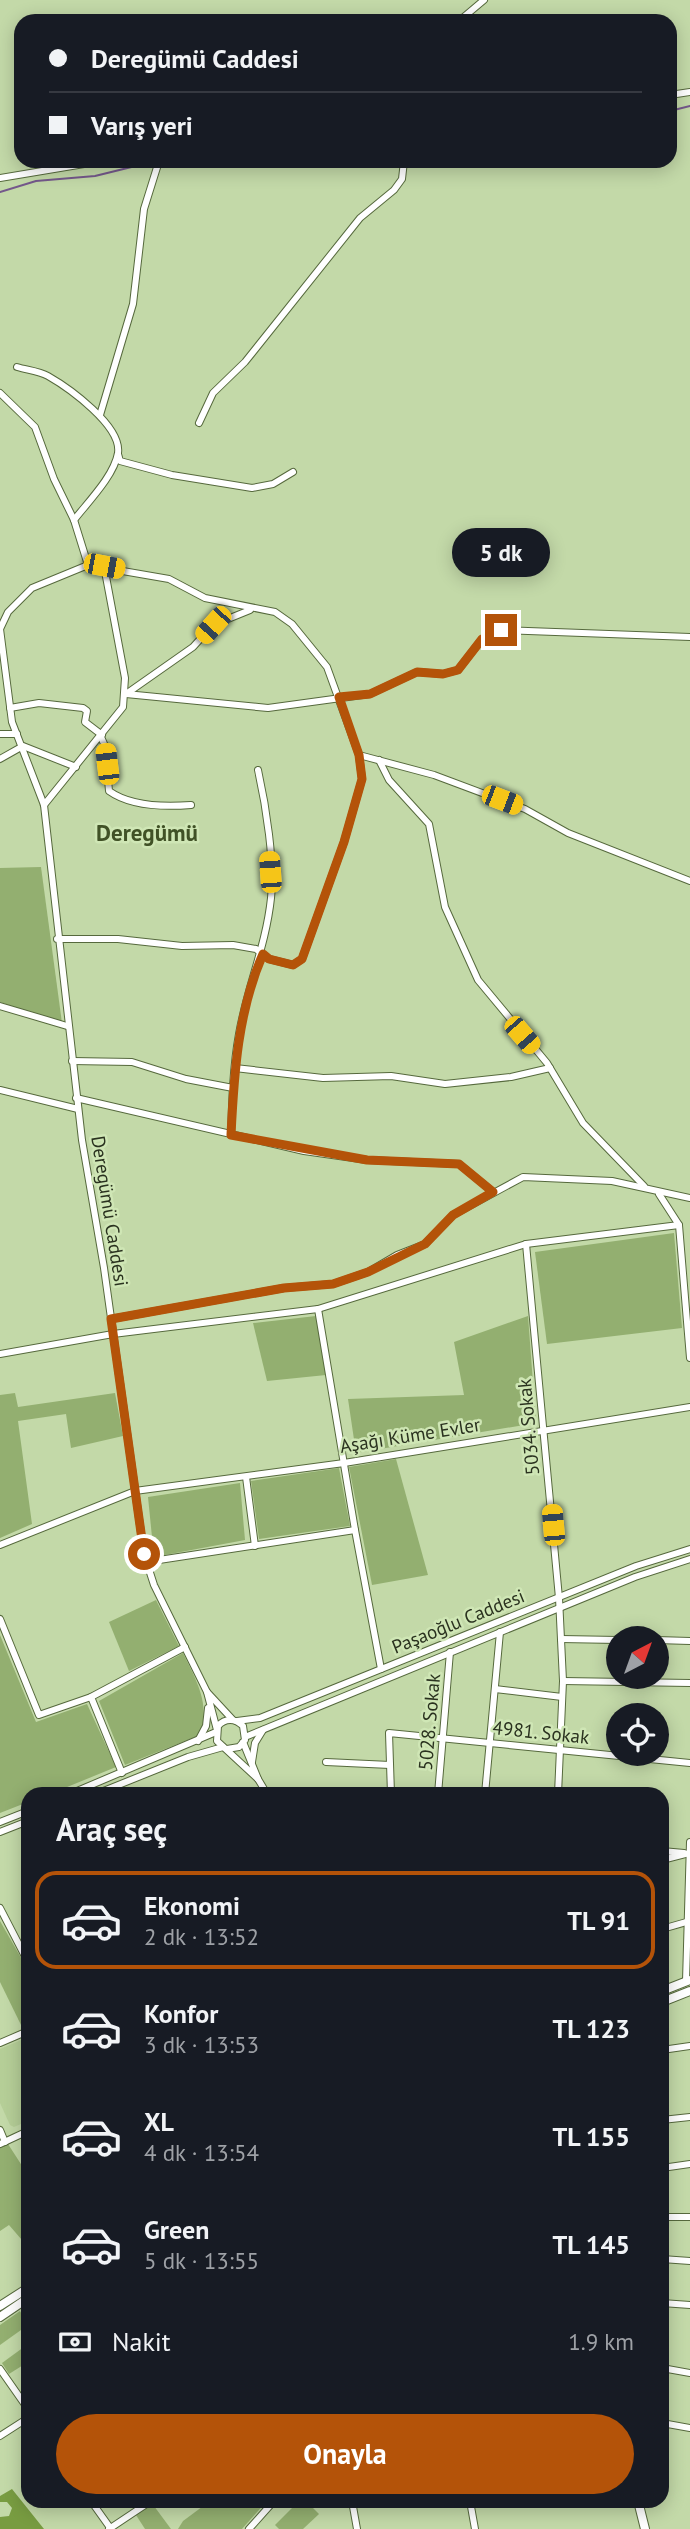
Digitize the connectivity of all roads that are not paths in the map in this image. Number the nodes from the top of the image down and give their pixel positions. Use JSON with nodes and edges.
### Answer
{"nodes":[{"id":1,"x":484,"y":0,"type":"edge"},
{"id":2,"x":467,"y":14,"type":"edge"},
{"id":3,"x":60,"y":168,"type":"edge"},
{"id":4,"x":157,"y":168,"type":"edge"},
{"id":5,"x":403,"y":168,"type":"edge"},
{"id":6,"x":0,"y":178,"type":"edge"},
{"id":7,"x":17,"y":367,"type":"dead end"},
{"id":8,"x":1,"y":396,"type":"edge"},
{"id":9,"x":100,"y":415,"type":"junction"},
{"id":10,"x":199,"y":423,"type":"dead end"},
{"id":11,"x":118,"y":452,"type":"junction"},
{"id":12,"x":293,"y":472,"type":"dead end"},
{"id":13,"x":74,"y":520,"type":"junction"},
{"id":14,"x":88,"y":565,"type":"junction"},
{"id":15,"x":104,"y":566,"type":"junction"},
{"id":16,"x":251,"y":610,"type":"junction"},
{"id":17,"x":690,"y":637,"type":"edge"},
{"id":18,"x":126,"y":694,"type":"junction"},
{"id":19,"x":339,"y":697,"type":"junction"},
{"id":20,"x":10,"y":708,"type":"junction"},
{"id":21,"x":0,"y":734,"type":"edge"},
{"id":22,"x":17,"y":734,"type":"junction"},
{"id":23,"x":102,"y":736,"type":"junction"},
{"id":24,"x":23,"y":746,"type":"junction"},
{"id":25,"x":359,"y":755,"type":"junction"},
{"id":26,"x":0,"y":760,"type":"edge"},
{"id":27,"x":379,"y":760,"type":"junction"},
{"id":28,"x":76,"y":767,"type":"junction"},
{"id":29,"x":258,"y":770,"type":"dead end"},
{"id":30,"x":44,"y":805,"type":"junction"},
{"id":31,"x":191,"y":805,"type":"dead end"},
{"id":32,"x":690,"y":881,"type":"edge"},
{"id":33,"x":57,"y":939,"type":"junction"},
{"id":34,"x":263,"y":954,"type":"junction"},
{"id":35,"x":0,"y":1006,"type":"edge"},
{"id":36,"x":67,"y":1026,"type":"junction"},
{"id":37,"x":72,"y":1061,"type":"junction"},
{"id":38,"x":235,"y":1068,"type":"junction"},
{"id":39,"x":550,"y":1068,"type":"junction"},
{"id":40,"x":233,"y":1088,"type":"junction"},
{"id":41,"x":0,"y":1090,"type":"edge"},
{"id":42,"x":76,"y":1098,"type":"junction"},
{"id":43,"x":78,"y":1109,"type":"junction"},
{"id":44,"x":231,"y":1135,"type":"junction"},
{"id":45,"x":645,"y":1188,"type":"junction"},
{"id":46,"x":493,"y":1192,"type":"junction"},
{"id":47,"x":658,"y":1192,"type":"junction"},
{"id":48,"x":690,"y":1198,"type":"edge"},
{"id":49,"x":680,"y":1225,"type":"junction"},
{"id":50,"x":526,"y":1244,"type":"junction"},
{"id":51,"x":318,"y":1309,"type":"junction"},
{"id":52,"x":111,"y":1319,"type":"junction"},
{"id":53,"x":113,"y":1334,"type":"junction"},
{"id":54,"x":0,"y":1354,"type":"edge"},
{"id":55,"x":690,"y":1358,"type":"edge"},
{"id":56,"x":690,"y":1406,"type":"edge"},
{"id":57,"x":544,"y":1429,"type":"junction"},
{"id":58,"x":344,"y":1463,"type":"junction"},
{"id":59,"x":246,"y":1477,"type":"junction"},
{"id":60,"x":135,"y":1491,"type":"junction"},
{"id":61,"x":355,"y":1530,"type":"junction"},
{"id":62,"x":0,"y":1545,"type":"edge"},
{"id":63,"x":255,"y":1546,"type":"junction"},
{"id":64,"x":690,"y":1549,"type":"edge"},
{"id":65,"x":690,"y":1559,"type":"edge"},
{"id":66,"x":146,"y":1562,"type":"junction"},
{"id":67,"x":559,"y":1598,"type":"junction"},
{"id":68,"x":560,"y":1608,"type":"junction"},
{"id":69,"x":0,"y":1619,"type":"edge"},
{"id":70,"x":500,"y":1632,"type":"junction"},
{"id":71,"x":561,"y":1639,"type":"junction"},
{"id":72,"x":606,"y":1640,"type":"edge"},
{"id":73,"x":669,"y":1640,"type":"edge"},
{"id":74,"x":690,"y":1641,"type":"edge"},
{"id":75,"x":185,"y":1647,"type":"junction"},
{"id":76,"x":450,"y":1652,"type":"junction"},
{"id":77,"x":381,"y":1669,"type":"junction"},
{"id":78,"x":563,"y":1681,"type":"junction"},
{"id":79,"x":690,"y":1683,"type":"edge"},
{"id":80,"x":495,"y":1689,"type":"junction"},
{"id":81,"x":207,"y":1692,"type":"junction"},
{"id":82,"x":562,"y":1697,"type":"junction"},
{"id":83,"x":91,"y":1698,"type":"junction"},
{"id":84,"x":208,"y":1703,"type":"junction"},
{"id":85,"x":236,"y":1721,"type":"junction"},
{"id":86,"x":265,"y":1727,"type":"junction"},
{"id":87,"x":216,"y":1731,"type":"junction"},
{"id":88,"x":244,"y":1739,"type":"junction"},
{"id":89,"x":443,"y":1739,"type":"junction"},
{"id":90,"x":197,"y":1742,"type":"junction"},
{"id":91,"x":490,"y":1743,"type":"junction"},
{"id":92,"x":225,"y":1748,"type":"junction"},
{"id":93,"x":560,"y":1750,"type":"junction"},
{"id":94,"x":326,"y":1762,"type":"dead end"},
{"id":95,"x":690,"y":1763,"type":"edge"},
{"id":96,"x":252,"y":1764,"type":"junction"},
{"id":97,"x":390,"y":1765,"type":"junction"},
{"id":98,"x":122,"y":1773,"type":"junction"},
{"id":99,"x":258,"y":1779,"type":"junction"},
{"id":100,"x":87,"y":1787,"type":"edge"},
{"id":101,"x":115,"y":1787,"type":"edge"},
{"id":102,"x":263,"y":1787,"type":"edge"},
{"id":103,"x":391,"y":1787,"type":"edge"},
{"id":104,"x":439,"y":1787,"type":"edge"},
{"id":105,"x":486,"y":1787,"type":"edge"},
{"id":106,"x":558,"y":1787,"type":"edge"},
{"id":107,"x":21,"y":1814,"type":"edge"},
{"id":108,"x":0,"y":1822,"type":"edge"},
{"id":109,"x":21,"y":1824,"type":"edge"},
{"id":110,"x":0,"y":1832,"type":"edge"},
{"id":111,"x":690,"y":1842,"type":"edge"},
{"id":112,"x":669,"y":1852,"type":"edge"},
{"id":113,"x":690,"y":1853,"type":"edge"},
{"id":114,"x":669,"y":1858,"type":"edge"},
{"id":115,"x":0,"y":1908,"type":"edge"},
{"id":116,"x":689,"y":1922,"type":"edge"},
{"id":117,"x":669,"y":1927,"type":"edge"},
{"id":118,"x":21,"y":1948,"type":"edge"},
{"id":119,"x":688,"y":1980,"type":"edge"},
{"id":120,"x":669,"y":1988,"type":"edge"},
{"id":121,"x":690,"y":1991,"type":"edge"},
{"id":122,"x":669,"y":1999,"type":"edge"},
{"id":123,"x":21,"y":2034,"type":"edge"},
{"id":124,"x":0,"y":2043,"type":"edge"},
{"id":125,"x":690,"y":2046,"type":"edge"},
{"id":126,"x":669,"y":2049,"type":"edge"},
{"id":127,"x":690,"y":2117,"type":"edge"},
{"id":128,"x":669,"y":2119,"type":"edge"},
{"id":129,"x":0,"y":2130,"type":"edge"},
{"id":130,"x":21,"y":2134,"type":"edge"},
{"id":131,"x":2,"y":2143,"type":"edge"},
{"id":132,"x":690,"y":2164,"type":"edge"},
{"id":133,"x":669,"y":2167,"type":"edge"},
{"id":134,"x":669,"y":2217,"type":"edge"},
{"id":135,"x":690,"y":2217,"type":"edge"},
{"id":136,"x":669,"y":2260,"type":"edge"},
{"id":137,"x":690,"y":2261,"type":"edge"},
{"id":138,"x":21,"y":2292,"type":"edge"},
{"id":139,"x":21,"y":2303,"type":"edge"},
{"id":140,"x":669,"y":2304,"type":"edge"},
{"id":141,"x":690,"y":2305,"type":"edge"},
{"id":142,"x":0,"y":2306,"type":"edge"},
{"id":143,"x":0,"y":2317,"type":"edge"},
{"id":144,"x":0,"y":2369,"type":"edge"},
{"id":145,"x":669,"y":2369,"type":"edge"},
{"id":146,"x":690,"y":2373,"type":"edge"},
{"id":147,"x":21,"y":2399,"type":"edge"},
{"id":148,"x":21,"y":2422,"type":"edge"},
{"id":149,"x":669,"y":2424,"type":"edge"},
{"id":150,"x":690,"y":2428,"type":"edge"},
{"id":151,"x":0,"y":2436,"type":"edge"},
{"id":152,"x":96,"y":2508,"type":"edge"},
{"id":153,"x":140,"y":2508,"type":"edge"},
{"id":154,"x":268,"y":2508,"type":"edge"},
{"id":155,"x":353,"y":2508,"type":"edge"},
{"id":156,"x":471,"y":2508,"type":"edge"},
{"id":157,"x":640,"y":2508,"type":"edge"},
{"id":158,"x":110,"y":2529,"type":"edge"},
{"id":159,"x":249,"y":2529,"type":"edge"},
{"id":160,"x":357,"y":2529,"type":"edge"},
{"id":161,"x":475,"y":2529,"type":"edge"},
{"id":162,"x":645,"y":2529,"type":"edge"}],
"edges":[{"from":1,"to":2,"type":"street"},
{"from":3,"to":6,"type":"street"},
{"from":4,"to":9,"type":"street"},
{"from":5,"to":10,"type":"street"},
{"from":7,"to":9,"type":"street"},
{"from":8,"to":13,"type":"street"},
{"from":9,"to":11,"type":"street"},
{"from":11,"to":12,"type":"street"},
{"from":11,"to":13,"type":"street"},
{"from":13,"to":14,"type":"street"},
{"from":14,"to":15,"type":"street"},
{"from":14,"to":20,"type":"street","name":"Deregümü Caddesi"},
{"from":15,"to":16,"type":"street"},
{"from":15,"to":18,"type":"street"},
{"from":16,"to":18,"type":"street"},
{"from":16,"to":19,"type":"street"},
{"from":17,"to":19,"type":"street"},
{"from":18,"to":19,"type":"street"},
{"from":18,"to":23,"type":"street"},
{"from":19,"to":25,"type":"street"},
{"from":20,"to":22,"type":"street","name":"Deregümü Caddesi"},
{"from":20,"to":23,"type":"street"},
{"from":21,"to":22,"type":"street"},
{"from":22,"to":24,"type":"street","name":"Deregümü Caddesi"},
{"from":23,"to":28,"type":"street"},
{"from":23,"to":31,"type":"street"},
{"from":24,"to":26,"type":"street"},
{"from":24,"to":28,"type":"street"},
{"from":24,"to":30,"type":"street","name":"Deregümü Caddesi"},
{"from":25,"to":27,"type":"street"},
{"from":25,"to":34,"type":"street"},
{"from":27,"to":32,"type":"street"},
{"from":27,"to":39,"type":"street"},
{"from":28,"to":30,"type":"street"},
{"from":29,"to":34,"type":"street"},
{"from":30,"to":33,"type":"street","name":"Deregümü Caddesi"},
{"from":33,"to":34,"type":"street"},
{"from":33,"to":36,"type":"street","name":"Deregümü Caddesi"},
{"from":34,"to":38,"type":"street"},
{"from":35,"to":36,"type":"street"},
{"from":36,"to":37,"type":"street","name":"Deregümü Caddesi"},
{"from":37,"to":40,"type":"street"},
{"from":37,"to":42,"type":"street","name":"Deregümü Caddesi"},
{"from":38,"to":39,"type":"street"},
{"from":38,"to":40,"type":"street"},
{"from":39,"to":45,"type":"street"},
{"from":40,"to":44,"type":"street"},
{"from":41,"to":43,"type":"street"},
{"from":42,"to":43,"type":"street","name":"Deregümü Caddesi"},
{"from":42,"to":44,"type":"street"},
{"from":43,"to":52,"type":"street","name":"Deregümü Caddesi"},
{"from":44,"to":46,"type":"street"},
{"from":45,"to":46,"type":"street"},
{"from":45,"to":47,"type":"street"},
{"from":46,"to":52,"type":"street"},
{"from":47,"to":48,"type":"street"},
{"from":47,"to":49,"type":"street"},
{"from":49,"to":50,"type":"street"},
{"from":49,"to":55,"type":"street"},
{"from":50,"to":51,"type":"street"},
{"from":50,"to":57,"type":"street","name":"5034. Sokak"},
{"from":51,"to":53,"type":"street"},
{"from":51,"to":58,"type":"street"},
{"from":52,"to":53,"type":"street","name":"Deregümü Caddesi"},
{"from":53,"to":54,"type":"street"},
{"from":53,"to":60,"type":"street","name":"Deregümü Caddesi"},
{"from":56,"to":57,"type":"street","name":"Aşağı Küme Evler"},
{"from":57,"to":58,"type":"street","name":"Aşağı Küme Evler"},
{"from":57,"to":67,"type":"street","name":"5034. Sokak"},
{"from":58,"to":59,"type":"street","name":"Aşağı Küme Evler"},
{"from":58,"to":61,"type":"street"},
{"from":59,"to":60,"type":"street","name":"Aşağı Küme Evler"},
{"from":59,"to":63,"type":"street"},
{"from":60,"to":62,"type":"street","name":"Aşağı Küme Evler"},
{"from":60,"to":66,"type":"street","name":"Deregümü Caddesi"},
{"from":61,"to":63,"type":"street"},
{"from":61,"to":77,"type":"street"},
{"from":63,"to":66,"type":"street"},
{"from":64,"to":67,"type":"street","name":"Paşaoğlu Caddesi"},
{"from":65,"to":68,"type":"street","name":"Paşaoğlu Caddesi"},
{"from":66,"to":75,"type":"street","name":"Deregümü Caddesi"},
{"from":67,"to":68,"type":"street","name":"5034. Sokak"},
{"from":67,"to":77,"type":"street","name":"Paşaoğlu Caddesi"},
{"from":68,"to":70,"type":"street","name":"Paşaoğlu Caddesi"},
{"from":68,"to":71,"type":"street","name":"5034. Sokak"},
{"from":69,"to":83,"type":"street"},
{"from":70,"to":76,"type":"street","name":"Paşaoğlu Caddesi"},
{"from":70,"to":80,"type":"street"},
{"from":71,"to":72,"type":"street"},
{"from":71,"to":78,"type":"street","name":"5034. Sokak"},
{"from":73,"to":74,"type":"street"},
{"from":75,"to":81,"type":"street","name":"Deregümü Caddesi"},
{"from":75,"to":83,"type":"street"},
{"from":76,"to":86,"type":"street","name":"Paşaoğlu Caddesi"},
{"from":76,"to":89,"type":"street","name":"5028. Sokak"},
{"from":77,"to":85,"type":"street","name":"Paşaoğlu Caddesi"},
{"from":78,"to":79,"type":"street"},
{"from":78,"to":82,"type":"street","name":"5034. Sokak"},
{"from":80,"to":82,"type":"street"},
{"from":80,"to":91,"type":"street"},
{"from":81,"to":84,"type":"street","name":"Deregümü Caddesi"},
{"from":81,"to":85,"type":"street","name":"Deregümü Caddesi"},
{"from":82,"to":93,"type":"street","name":"5034. Sokak"},
{"from":83,"to":98,"type":"street"},
{"from":84,"to":87,"type":"street","name":"Deregümü Caddesi"},
{"from":84,"to":90,"type":"street"},
{"from":85,"to":87,"type":"street"},
{"from":85,"to":88,"type":"street"},
{"from":86,"to":88,"type":"street","name":"Paşaoğlu Caddesi"},
{"from":86,"to":96,"type":"street"},
{"from":87,"to":90,"type":"street"},
{"from":87,"to":92,"type":"street"},
{"from":88,"to":92,"type":"street"},
{"from":88,"to":96,"type":"street"},
{"from":89,"to":91,"type":"street","name":"4981. Sokak"},
{"from":89,"to":97,"type":"street","name":"4981. Sokak"},
{"from":89,"to":104,"type":"street","name":"5028. Sokak"},
{"from":90,"to":98,"type":"street"},
{"from":91,"to":93,"type":"street","name":"4981. Sokak"},
{"from":91,"to":105,"type":"street"},
{"from":92,"to":99,"type":"street"},
{"from":92,"to":101,"type":"street"},
{"from":93,"to":95,"type":"street","name":"4981. Sokak"},
{"from":93,"to":106,"type":"street","name":"5034. Sokak"},
{"from":94,"to":97,"type":"street"},
{"from":96,"to":99,"type":"street"},
{"from":97,"to":103,"type":"street"},
{"from":98,"to":100,"type":"street"},
{"from":99,"to":102,"type":"street"},
{"from":107,"to":108,"type":"street"},
{"from":109,"to":110,"type":"street"},
{"from":111,"to":113,"type":"street"},
{"from":112,"to":113,"type":"street"},
{"from":113,"to":114,"type":"street"},
{"from":113,"to":116,"type":"street"},
{"from":115,"to":118,"type":"street"},
{"from":116,"to":117,"type":"street"},
{"from":116,"to":119,"type":"street"},
{"from":119,"to":120,"type":"main road"},
{"from":121,"to":122,"type":"main road"},
{"from":123,"to":124,"type":"street"},
{"from":125,"to":126,"type":"street"},
{"from":127,"to":128,"type":"street"},
{"from":129,"to":131,"type":"street"},
{"from":130,"to":131,"type":"street"},
{"from":132,"to":133,"type":"street"},
{"from":134,"to":135,"type":"street"},
{"from":136,"to":137,"type":"street"},
{"from":138,"to":142,"type":"main road"},
{"from":139,"to":143,"type":"main road"},
{"from":140,"to":141,"type":"street"},
{"from":144,"to":147,"type":"street"},
{"from":145,"to":146,"type":"street"},
{"from":148,"to":151,"type":"street"},
{"from":149,"to":150,"type":"street"},
{"from":152,"to":158,"type":"street"},
{"from":153,"to":158,"type":"street"},
{"from":154,"to":159,"type":"street"},
{"from":155,"to":160,"type":"street"},
{"from":156,"to":161,"type":"street"},
{"from":157,"to":162,"type":"main road"}]}
